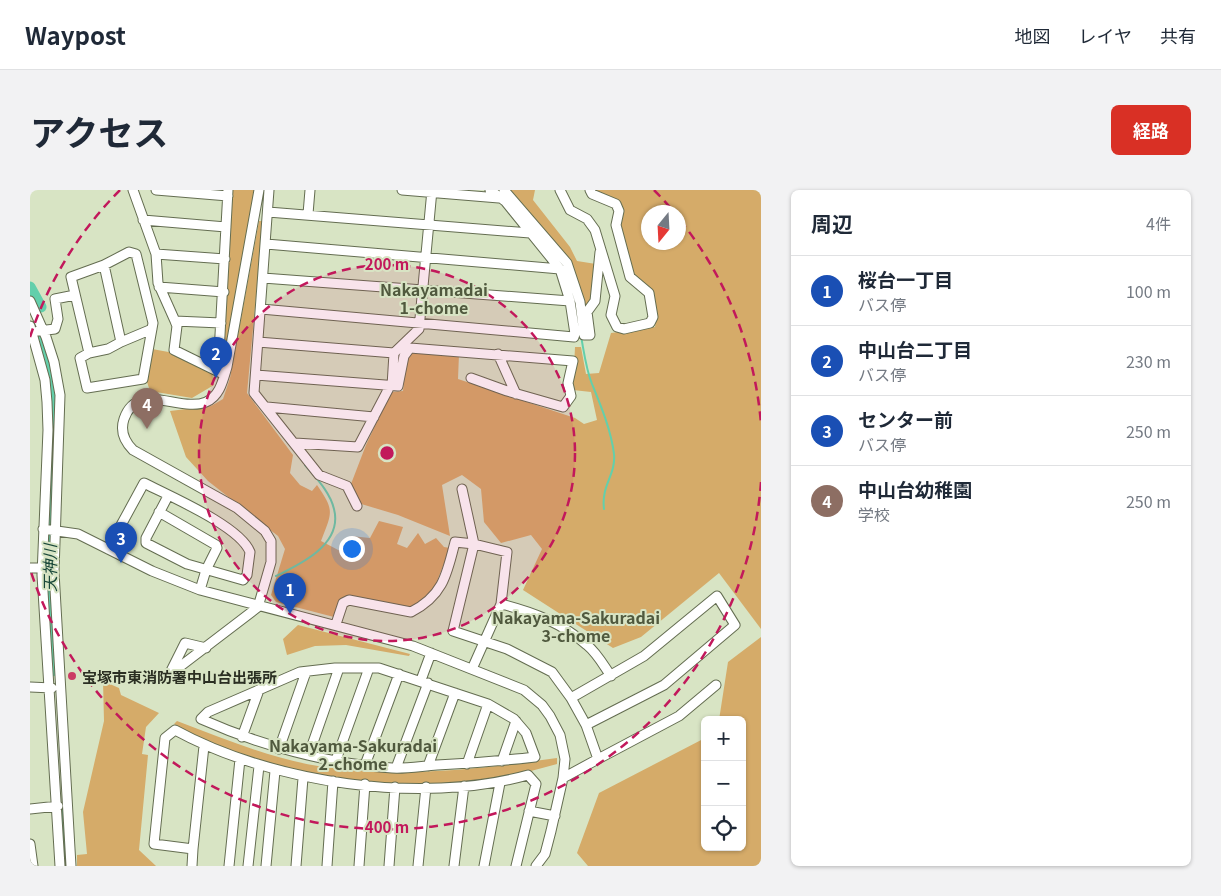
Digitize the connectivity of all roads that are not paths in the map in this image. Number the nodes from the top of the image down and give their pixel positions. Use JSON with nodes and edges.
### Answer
{"nodes":[{"id":1,"x":133,"y":190,"type":"edge"},
{"id":2,"x":156,"y":190,"type":"edge"},
{"id":3,"x":259,"y":190,"type":"edge"},
{"id":4,"x":269,"y":190,"type":"edge"},
{"id":5,"x":310,"y":190,"type":"edge"},
{"id":6,"x":402,"y":190,"type":"edge"},
{"id":7,"x":490,"y":190,"type":"edge"},
{"id":8,"x":560,"y":190,"type":"edge"},
{"id":9,"x":590,"y":190,"type":"edge"},
{"id":10,"x":432,"y":191,"type":"edge"},
{"id":11,"x":228,"y":193,"type":"edge"},
{"id":12,"x":502,"y":194,"type":"edge"},
{"id":13,"x":268,"y":212,"type":"junction"},
{"id":14,"x":308,"y":214,"type":"junction"},
{"id":15,"x":143,"y":220,"type":"junction"},
{"id":16,"x":430,"y":225,"type":"junction"},
{"id":17,"x":226,"y":227,"type":"junction"},
{"id":18,"x":530,"y":232,"type":"junction"},
{"id":19,"x":266,"y":244,"type":"junction"},
{"id":20,"x":600,"y":252,"type":"junction"},
{"id":21,"x":156,"y":254,"type":"junction"},
{"id":22,"x":426,"y":257,"type":"junction"},
{"id":23,"x":225,"y":259,"type":"junction"},
{"id":24,"x":104,"y":265,"type":"junction"},
{"id":25,"x":560,"y":269,"type":"junction"},
{"id":26,"x":263,"y":278,"type":"junction"},
{"id":27,"x":159,"y":287,"type":"junction"},
{"id":28,"x":423,"y":291,"type":"junction"},
{"id":29,"x":224,"y":292,"type":"junction"},
{"id":30,"x":75,"y":295,"type":"junction"},
{"id":31,"x":30,"y":301,"type":"edge"},
{"id":32,"x":570,"y":301,"type":"junction"},
{"id":33,"x":261,"y":309,"type":"junction"},
{"id":34,"x":175,"y":321,"type":"junction"},
{"id":35,"x":221,"y":323,"type":"junction"},
{"id":36,"x":420,"y":324,"type":"junction"},
{"id":37,"x":152,"y":329,"type":"junction"},
{"id":38,"x":44,"y":330,"type":"junction"},
{"id":39,"x":31,"y":331,"type":"edge"},
{"id":40,"x":584,"y":336,"type":"junction"},
{"id":41,"x":574,"y":337,"type":"junction"},
{"id":42,"x":122,"y":342,"type":"junction"},
{"id":43,"x":258,"y":342,"type":"junction"},
{"id":44,"x":89,"y":353,"type":"junction"},
{"id":45,"x":394,"y":353,"type":"junction"},
{"id":46,"x":498,"y":354,"type":"junction"},
{"id":47,"x":221,"y":373,"type":"junction"},
{"id":48,"x":256,"y":375,"type":"junction"},
{"id":49,"x":470,"y":378,"type":"dead end"},
{"id":50,"x":391,"y":386,"type":"junction"},
{"id":51,"x":516,"y":394,"type":"junction"},
{"id":52,"x":267,"y":407,"type":"junction"},
{"id":53,"x":374,"y":416,"type":"junction"},
{"id":54,"x":294,"y":443,"type":"junction"},
{"id":55,"x":47,"y":447,"type":"junction"},
{"id":56,"x":60,"y":448,"type":"junction"},
{"id":57,"x":462,"y":489,"type":"dead end"},
{"id":58,"x":168,"y":496,"type":"junction"},
{"id":59,"x":357,"y":506,"type":"dead end"},
{"id":60,"x":159,"y":512,"type":"junction"},
{"id":61,"x":49,"y":530,"type":"junction"},
{"id":62,"x":474,"y":544,"type":"junction"},
{"id":63,"x":108,"y":549,"type":"junction"},
{"id":64,"x":30,"y":568,"type":"edge"},
{"id":65,"x":42,"y":568,"type":"junction"},
{"id":66,"x":206,"y":570,"type":"junction"},
{"id":67,"x":200,"y":590,"type":"junction"},
{"id":68,"x":501,"y":604,"type":"junction"},
{"id":69,"x":258,"y":607,"type":"junction"},
{"id":70,"x":336,"y":624,"type":"junction"},
{"id":71,"x":51,"y":634,"type":"junction"},
{"id":72,"x":484,"y":642,"type":"junction"},
{"id":73,"x":206,"y":648,"type":"dead end"},
{"id":74,"x":431,"y":653,"type":"junction"},
{"id":75,"x":339,"y":668,"type":"junction"},
{"id":76,"x":369,"y":668,"type":"junction"},
{"id":77,"x":472,"y":669,"type":"junction"},
{"id":78,"x":306,"y":672,"type":"junction"},
{"id":79,"x":399,"y":674,"type":"junction"},
{"id":80,"x":611,"y":676,"type":"junction"},
{"id":81,"x":424,"y":682,"type":"junction"},
{"id":82,"x":716,"y":685,"type":"dead end"},
{"id":83,"x":30,"y":687,"type":"edge"},
{"id":84,"x":60,"y":687,"type":"junction"},
{"id":85,"x":48,"y":688,"type":"junction"},
{"id":86,"x":259,"y":690,"type":"junction"},
{"id":87,"x":455,"y":693,"type":"junction"},
{"id":88,"x":571,"y":698,"type":"junction"},
{"id":89,"x":488,"y":704,"type":"junction"},
{"id":90,"x":516,"y":721,"type":"junction"},
{"id":91,"x":586,"y":725,"type":"junction"},
{"id":92,"x":242,"y":737,"type":"junction"},
{"id":93,"x":204,"y":746,"type":"junction"},
{"id":94,"x":279,"y":749,"type":"junction"},
{"id":95,"x":309,"y":754,"type":"junction"},
{"id":96,"x":240,"y":759,"type":"junction"},
{"id":97,"x":598,"y":759,"type":"junction"},
{"id":98,"x":336,"y":760,"type":"junction"},
{"id":99,"x":502,"y":761,"type":"junction"},
{"id":100,"x":467,"y":764,"type":"junction"},
{"id":101,"x":365,"y":765,"type":"junction"},
{"id":102,"x":258,"y":766,"type":"junction"},
{"id":103,"x":428,"y":766,"type":"junction"},
{"id":104,"x":396,"y":768,"type":"junction"},
{"id":105,"x":275,"y":770,"type":"junction"},
{"id":106,"x":303,"y":778,"type":"junction"},
{"id":107,"x":563,"y":778,"type":"junction"},
{"id":108,"x":334,"y":781,"type":"junction"},
{"id":109,"x":500,"y":783,"type":"junction"},
{"id":110,"x":365,"y":784,"type":"junction"},
{"id":111,"x":464,"y":786,"type":"junction"},
{"id":112,"x":395,"y":787,"type":"junction"},
{"id":113,"x":426,"y":787,"type":"junction"},
{"id":114,"x":30,"y":802,"type":"edge"},
{"id":115,"x":54,"y":806,"type":"junction"},
{"id":116,"x":66,"y":806,"type":"junction"},
{"id":117,"x":30,"y":809,"type":"edge"},
{"id":118,"x":530,"y":811,"type":"junction"},
{"id":119,"x":555,"y":816,"type":"junction"},
{"id":120,"x":30,"y":844,"type":"edge"},
{"id":121,"x":193,"y":849,"type":"junction"},
{"id":122,"x":32,"y":864,"type":"edge"},
{"id":123,"x":60,"y":866,"type":"edge"},
{"id":124,"x":71,"y":866,"type":"edge"},
{"id":125,"x":192,"y":866,"type":"edge"},
{"id":126,"x":229,"y":866,"type":"edge"},
{"id":127,"x":248,"y":866,"type":"edge"},
{"id":128,"x":266,"y":866,"type":"edge"},
{"id":129,"x":296,"y":866,"type":"edge"},
{"id":130,"x":327,"y":866,"type":"edge"},
{"id":131,"x":359,"y":866,"type":"edge"},
{"id":132,"x":389,"y":866,"type":"edge"},
{"id":133,"x":418,"y":866,"type":"edge"},
{"id":134,"x":454,"y":866,"type":"edge"},
{"id":135,"x":484,"y":866,"type":"edge"},
{"id":136,"x":516,"y":866,"type":"edge"},
{"id":137,"x":536,"y":866,"type":"edge"}],
"edges":[{"from":1,"to":15,"type":"street"},
{"from":2,"to":11,"type":"street"},
{"from":3,"to":47,"type":"street"},
{"from":4,"to":13,"type":"street"},
{"from":5,"to":14,"type":"street"},
{"from":6,"to":10,"type":"street"},
{"from":7,"to":12,"type":"street"},
{"from":8,"to":20,"type":"street"},
{"from":9,"to":20,"type":"street"},
{"from":10,"to":12,"type":"street"},
{"from":10,"to":16,"type":"street"},
{"from":11,"to":17,"type":"street"},
{"from":12,"to":18,"type":"street"},
{"from":12,"to":40,"type":"street"},
{"from":13,"to":14,"type":"street"},
{"from":13,"to":19,"type":"street"},
{"from":14,"to":16,"type":"street"},
{"from":15,"to":17,"type":"street"},
{"from":15,"to":21,"type":"street"},
{"from":16,"to":18,"type":"street"},
{"from":16,"to":22,"type":"street"},
{"from":17,"to":23,"type":"street"},
{"from":18,"to":25,"type":"street"},
{"from":19,"to":22,"type":"street"},
{"from":19,"to":26,"type":"street"},
{"from":20,"to":40,"type":"street"},
{"from":21,"to":23,"type":"street"},
{"from":21,"to":27,"type":"street"},
{"from":22,"to":25,"type":"street"},
{"from":22,"to":28,"type":"street"},
{"from":23,"to":29,"type":"street"},
{"from":24,"to":30,"type":"street"},
{"from":24,"to":37,"type":"street"},
{"from":24,"to":42,"type":"street"},
{"from":25,"to":32,"type":"street"},
{"from":26,"to":28,"type":"street"},
{"from":26,"to":33,"type":"street"},
{"from":27,"to":29,"type":"street"},
{"from":27,"to":34,"type":"street"},
{"from":28,"to":32,"type":"street"},
{"from":28,"to":36,"type":"street"},
{"from":29,"to":35,"type":"street"},
{"from":30,"to":38,"type":"street"},
{"from":30,"to":44,"type":"street"},
{"from":31,"to":38,"type":"street"},
{"from":32,"to":41,"type":"street"},
{"from":33,"to":36,"type":"street"},
{"from":33,"to":43,"type":"street"},
{"from":34,"to":35,"type":"street"},
{"from":34,"to":47,"type":"street"},
{"from":35,"to":47,"type":"street"},
{"from":36,"to":41,"type":"street"},
{"from":36,"to":45,"type":"street"},
{"from":37,"to":42,"type":"street"},
{"from":37,"to":44,"type":"street"},
{"from":38,"to":39,"type":"street"},
{"from":38,"to":56,"type":"street"},
{"from":39,"to":55,"type":"street"},
{"from":40,"to":41,"type":"street"},
{"from":42,"to":44,"type":"street"},
{"from":43,"to":45,"type":"street"},
{"from":43,"to":48,"type":"street"},
{"from":45,"to":50,"type":"street"},
{"from":46,"to":50,"type":"street"},
{"from":46,"to":51,"type":"street"},
{"from":46,"to":51,"type":"street"},
{"from":47,"to":69,"type":"street"},
{"from":48,"to":50,"type":"street"},
{"from":48,"to":52,"type":"street"},
{"from":49,"to":51,"type":"street"},
{"from":50,"to":53,"type":"street"},
{"from":52,"to":53,"type":"street"},
{"from":52,"to":54,"type":"street"},
{"from":53,"to":54,"type":"street"},
{"from":54,"to":59,"type":"street"},
{"from":55,"to":56,"type":"street"},
{"from":55,"to":61,"type":"street"},
{"from":56,"to":61,"type":"street"},
{"from":57,"to":62,"type":"street"},
{"from":58,"to":60,"type":"street"},
{"from":58,"to":63,"type":"street"},
{"from":58,"to":66,"type":"street"},
{"from":60,"to":66,"type":"street"},
{"from":60,"to":66,"type":"street"},
{"from":61,"to":63,"type":"street"},
{"from":61,"to":65,"type":"street"},
{"from":61,"to":71,"type":"street"},
{"from":62,"to":68,"type":"street"},
{"from":62,"to":70,"type":"street"},
{"from":62,"to":72,"type":"street"},
{"from":63,"to":67,"type":"street"},
{"from":64,"to":65,"type":"street"},
{"from":65,"to":71,"type":"street"},
{"from":66,"to":67,"type":"street"},
{"from":67,"to":69,"type":"street"},
{"from":68,"to":72,"type":"street"},
{"from":68,"to":80,"type":"street"},
{"from":69,"to":70,"type":"street"},
{"from":69,"to":73,"type":"street"},
{"from":70,"to":74,"type":"street"},
{"from":71,"to":84,"type":"street"},
{"from":71,"to":85,"type":"street"},
{"from":72,"to":77,"type":"street"},
{"from":72,"to":88,"type":"street"},
{"from":74,"to":77,"type":"street"},
{"from":74,"to":81,"type":"street"},
{"from":75,"to":76,"type":"street"},
{"from":75,"to":78,"type":"street"},
{"from":75,"to":95,"type":"street"},
{"from":76,"to":79,"type":"street"},
{"from":76,"to":98,"type":"street"},
{"from":77,"to":107,"type":"street"},
{"from":78,"to":86,"type":"street"},
{"from":78,"to":94,"type":"street"},
{"from":79,"to":81,"type":"street"},
{"from":79,"to":101,"type":"street"},
{"from":80,"to":88,"type":"street"},
{"from":80,"to":91,"type":"street"},
{"from":81,"to":87,"type":"street"},
{"from":81,"to":104,"type":"street"},
{"from":82,"to":97,"type":"street"},
{"from":83,"to":85,"type":"street"},
{"from":84,"to":85,"type":"street"},
{"from":84,"to":116,"type":"street"},
{"from":85,"to":115,"type":"street"},
{"from":86,"to":92,"type":"street"},
{"from":86,"to":92,"type":"street"},
{"from":87,"to":89,"type":"street"},
{"from":87,"to":103,"type":"street"},
{"from":88,"to":91,"type":"street"},
{"from":89,"to":90,"type":"street"},
{"from":89,"to":100,"type":"street"},
{"from":90,"to":99,"type":"street"},
{"from":90,"to":99,"type":"street"},
{"from":91,"to":97,"type":"street"},
{"from":92,"to":94,"type":"street"},
{"from":93,"to":96,"type":"street"},
{"from":93,"to":121,"type":"street"},
{"from":93,"to":121,"type":"street"},
{"from":94,"to":95,"type":"street"},
{"from":95,"to":98,"type":"street"},
{"from":96,"to":102,"type":"street"},
{"from":96,"to":126,"type":"street"},
{"from":97,"to":107,"type":"street"},
{"from":98,"to":101,"type":"street"},
{"from":99,"to":100,"type":"street"},
{"from":100,"to":103,"type":"street"},
{"from":101,"to":104,"type":"street"},
{"from":102,"to":105,"type":"street"},
{"from":102,"to":127,"type":"street"},
{"from":103,"to":104,"type":"street"},
{"from":105,"to":106,"type":"street"},
{"from":105,"to":128,"type":"street"},
{"from":106,"to":108,"type":"street"},
{"from":106,"to":129,"type":"street"},
{"from":107,"to":119,"type":"street"},
{"from":108,"to":110,"type":"street"},
{"from":108,"to":130,"type":"street"},
{"from":109,"to":111,"type":"street"},
{"from":109,"to":118,"type":"street"},
{"from":109,"to":135,"type":"street"},
{"from":110,"to":112,"type":"street"},
{"from":110,"to":131,"type":"street"},
{"from":111,"to":113,"type":"street"},
{"from":111,"to":134,"type":"street"},
{"from":112,"to":113,"type":"street"},
{"from":112,"to":132,"type":"street"},
{"from":113,"to":133,"type":"street"},
{"from":114,"to":117,"type":"street"},
{"from":115,"to":116,"type":"street"},
{"from":115,"to":117,"type":"street"},
{"from":115,"to":123,"type":"street"},
{"from":116,"to":124,"type":"street"},
{"from":118,"to":119,"type":"street"},
{"from":118,"to":136,"type":"street"},
{"from":119,"to":137,"type":"street"},
{"from":120,"to":122,"type":"street"},
{"from":121,"to":125,"type":"street"}]}
